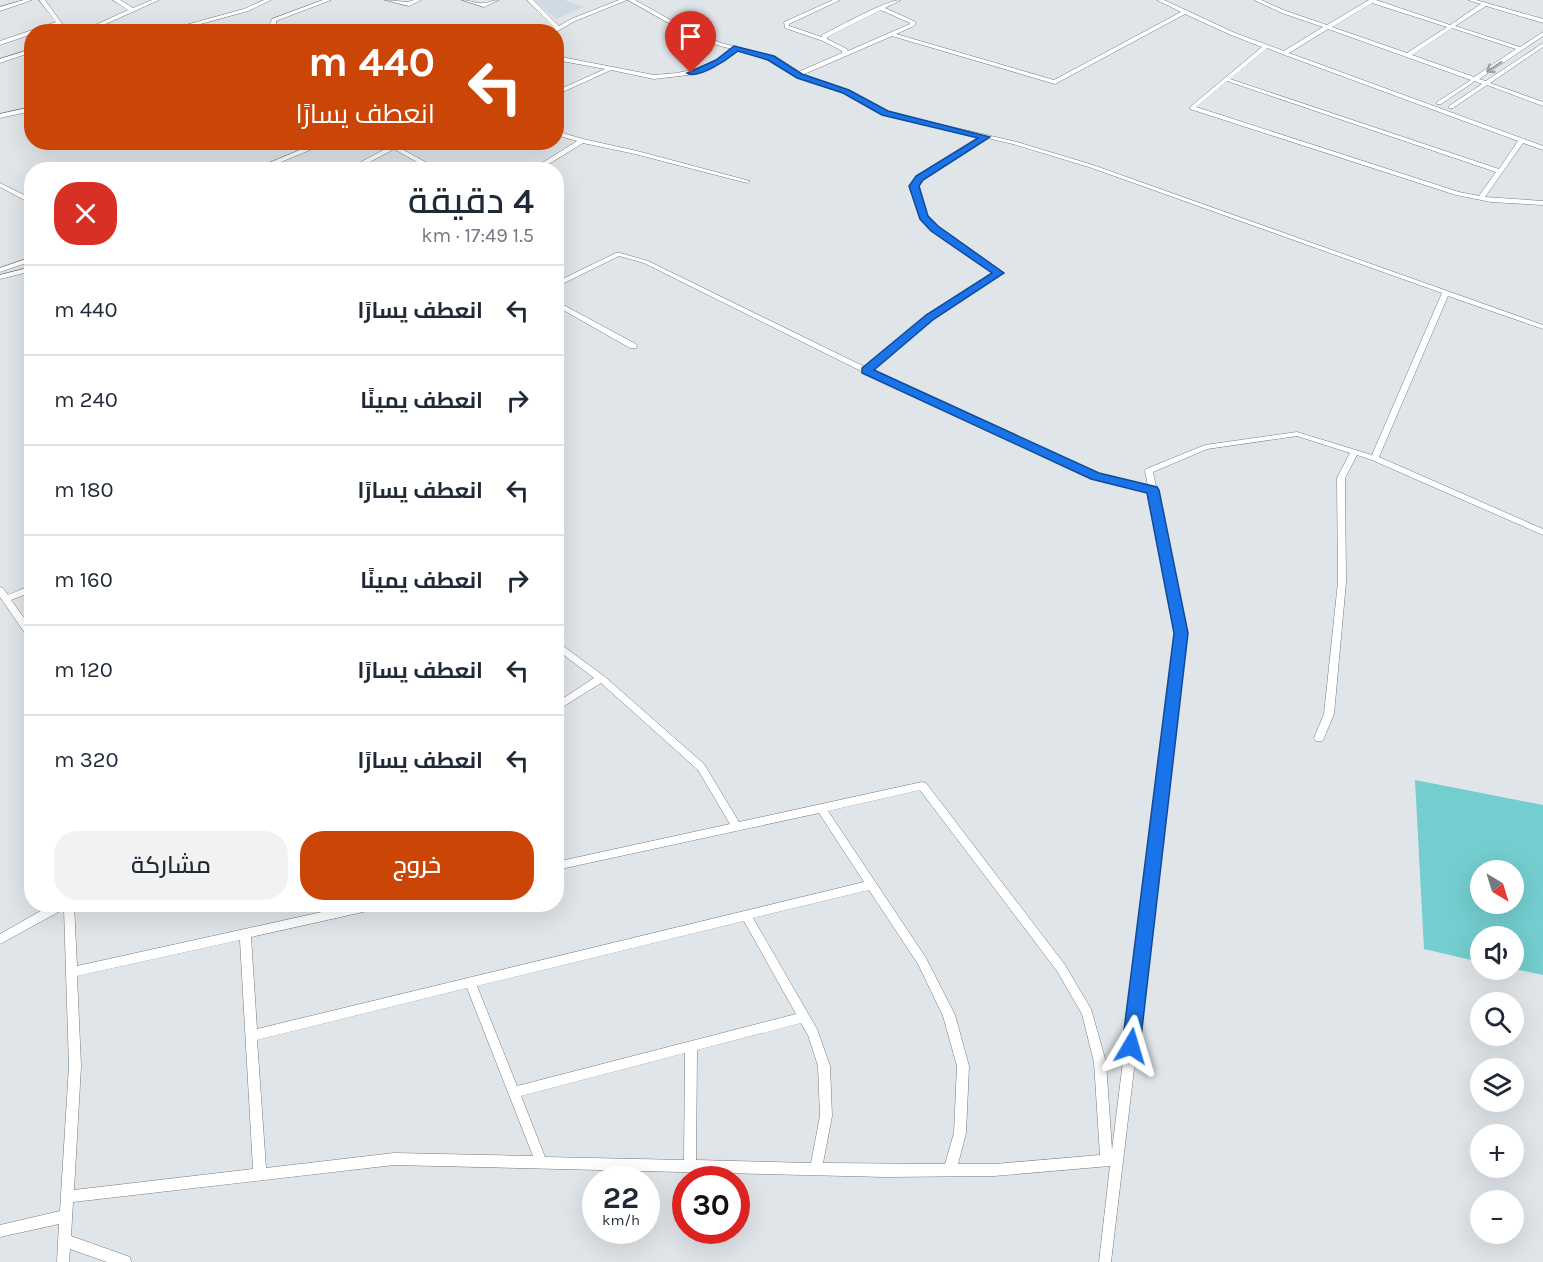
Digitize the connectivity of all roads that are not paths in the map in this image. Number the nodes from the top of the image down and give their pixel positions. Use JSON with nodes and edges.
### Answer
{"nodes":[{"id":1,"x":29,"y":0,"type":"edge"},
{"id":2,"x":42,"y":0,"type":"edge"},
{"id":3,"x":116,"y":0,"type":"edge"},
{"id":4,"x":156,"y":0,"type":"edge"},
{"id":5,"x":268,"y":0,"type":"edge"},
{"id":6,"x":328,"y":0,"type":"edge"},
{"id":7,"x":388,"y":0,"type":"edge"},
{"id":8,"x":418,"y":0,"type":"edge"},
{"id":9,"x":465,"y":0,"type":"edge"},
{"id":10,"x":496,"y":0,"type":"edge"},
{"id":11,"x":530,"y":0,"type":"edge"},
{"id":12,"x":837,"y":0,"type":"edge"},
{"id":13,"x":898,"y":0,"type":"edge"},
{"id":14,"x":1161,"y":0,"type":"edge"},
{"id":15,"x":1174,"y":0,"type":"edge"},
{"id":16,"x":1257,"y":0,"type":"edge"},
{"id":17,"x":1471,"y":0,"type":"edge"},
{"id":18,"x":619,"y":1,"type":"edge"},
{"id":19,"x":634,"y":1,"type":"edge"},
{"id":20,"x":1372,"y":1,"type":"edge"},
{"id":21,"x":1485,"y":4,"type":"junction"},
{"id":22,"x":880,"y":8,"type":"junction"},
{"id":23,"x":0,"y":9,"type":"edge"},
{"id":24,"x":132,"y":10,"type":"junction"},
{"id":25,"x":1184,"y":12,"type":"junction"},
{"id":26,"x":1543,"y":21,"type":"edge"},
{"id":27,"x":59,"y":23,"type":"joint"},
{"id":28,"x":56,"y":24,"type":"edge"},
{"id":29,"x":100,"y":24,"type":"edge"},
{"id":30,"x":195,"y":24,"type":"edge"},
{"id":31,"x":273,"y":24,"type":"edge"},
{"id":32,"x":554,"y":24,"type":"edge"},
{"id":33,"x":564,"y":25,"type":"edge"},
{"id":34,"x":1327,"y":27,"type":"junction"},
{"id":35,"x":1452,"y":27,"type":"junction"},
{"id":36,"x":892,"y":34,"type":"junction"},
{"id":37,"x":1543,"y":34,"type":"edge"},
{"id":38,"x":24,"y":35,"type":"edge"},
{"id":39,"x":825,"y":40,"type":"junction"},
{"id":40,"x":0,"y":43,"type":"edge"},
{"id":41,"x":1543,"y":45,"type":"edge"},
{"id":42,"x":1266,"y":46,"type":"junction"},
{"id":43,"x":737,"y":48,"type":"junction"},
{"id":44,"x":1290,"y":49,"type":"junction"},
{"id":45,"x":1521,"y":49,"type":"junction"},
{"id":46,"x":1536,"y":50,"type":"junction"},
{"id":47,"x":1543,"y":52,"type":"edge"},
{"id":48,"x":24,"y":53,"type":"edge"},
{"id":49,"x":1284,"y":53,"type":"junction"},
{"id":50,"x":844,"y":54,"type":"junction"},
{"id":51,"x":1408,"y":55,"type":"junction"},
{"id":52,"x":564,"y":59,"type":"edge"},
{"id":53,"x":0,"y":62,"type":"edge"},
{"id":54,"x":612,"y":68,"type":"junction"},
{"id":55,"x":797,"y":75,"type":"junction"},
{"id":56,"x":1226,"y":79,"type":"junction"},
{"id":57,"x":1476,"y":79,"type":"junction"},
{"id":58,"x":1486,"y":83,"type":"junction"},
{"id":59,"x":564,"y":89,"type":"edge"},
{"id":60,"x":1454,"y":93,"type":"junction"},
{"id":61,"x":1457,"y":103,"type":"junction"},
{"id":62,"x":1439,"y":104,"type":"junction"},
{"id":63,"x":1543,"y":104,"type":"edge"},
{"id":64,"x":1450,"y":107,"type":"junction"},
{"id":65,"x":1459,"y":110,"type":"junction"},
{"id":66,"x":24,"y":111,"type":"edge"},
{"id":67,"x":0,"y":116,"type":"edge"},
{"id":68,"x":1470,"y":121,"type":"junction"},
{"id":69,"x":564,"y":135,"type":"edge"},
{"id":70,"x":986,"y":137,"type":"junction"},
{"id":71,"x":1526,"y":140,"type":"junction"},
{"id":72,"x":582,"y":141,"type":"junction"},
{"id":73,"x":1543,"y":142,"type":"edge"},
{"id":74,"x":1543,"y":148,"type":"edge"},
{"id":75,"x":307,"y":150,"type":"edge"},
{"id":76,"x":388,"y":150,"type":"edge"},
{"id":77,"x":396,"y":150,"type":"edge"},
{"id":78,"x":278,"y":162,"type":"edge"},
{"id":79,"x":365,"y":162,"type":"edge"},
{"id":80,"x":421,"y":162,"type":"edge"},
{"id":81,"x":547,"y":162,"type":"edge"},
{"id":82,"x":1499,"y":171,"type":"junction"},
{"id":83,"x":747,"y":182,"type":"dead end"},
{"id":84,"x":0,"y":185,"type":"edge"},
{"id":85,"x":24,"y":198,"type":"edge"},
{"id":86,"x":1480,"y":198,"type":"junction"},
{"id":87,"x":1543,"y":204,"type":"edge"},
{"id":88,"x":24,"y":262,"type":"edge"},
{"id":89,"x":0,"y":270,"type":"edge"},
{"id":90,"x":24,"y":270,"type":"edge"},
{"id":91,"x":0,"y":277,"type":"edge"},
{"id":92,"x":564,"y":281,"type":"edge"},
{"id":93,"x":1446,"y":293,"type":"junction"},
{"id":94,"x":564,"y":307,"type":"edge"},
{"id":95,"x":1543,"y":327,"type":"edge"},
{"id":96,"x":633,"y":346,"type":"dead end"},
{"id":97,"x":866,"y":370,"type":"junction"},
{"id":98,"x":1354,"y":452,"type":"junction"},
{"id":99,"x":1376,"y":458,"type":"junction"},
{"id":100,"x":1153,"y":490,"type":"junction"},
{"id":101,"x":1543,"y":532,"type":"edge"},
{"id":102,"x":0,"y":590,"type":"edge"},
{"id":103,"x":24,"y":591,"type":"edge"},
{"id":104,"x":6,"y":599,"type":"junction"},
{"id":105,"x":24,"y":625,"type":"edge"},
{"id":106,"x":564,"y":650,"type":"edge"},
{"id":107,"x":568,"y":653,"type":"junction"},
{"id":108,"x":564,"y":654,"type":"edge"},
{"id":109,"x":602,"y":678,"type":"junction"},
{"id":110,"x":564,"y":703,"type":"edge"},
{"id":111,"x":1319,"y":738,"type":"dead end"},
{"id":112,"x":821,"y":808,"type":"junction"},
{"id":113,"x":737,"y":827,"type":"junction"},
{"id":114,"x":564,"y":864,"type":"edge"},
{"id":115,"x":871,"y":885,"type":"junction"},
{"id":116,"x":49,"y":912,"type":"edge"},
{"id":117,"x":69,"y":912,"type":"edge"},
{"id":118,"x":345,"y":912,"type":"edge"},
{"id":119,"x":746,"y":915,"type":"junction"},
{"id":120,"x":245,"y":934,"type":"junction"},
{"id":121,"x":0,"y":939,"type":"edge"},
{"id":122,"x":73,"y":972,"type":"junction"},
{"id":123,"x":471,"y":982,"type":"junction"},
{"id":124,"x":804,"y":1017,"type":"junction"},
{"id":125,"x":251,"y":1036,"type":"junction"},
{"id":126,"x":691,"y":1046,"type":"junction"},
{"id":127,"x":513,"y":1092,"type":"junction"},
{"id":128,"x":1112,"y":1161,"type":"junction"},
{"id":129,"x":541,"y":1162,"type":"junction"},
{"id":130,"x":690,"y":1165,"type":"junction"},
{"id":131,"x":816,"y":1168,"type":"junction"},
{"id":132,"x":950,"y":1170,"type":"junction"},
{"id":133,"x":260,"y":1174,"type":"junction"},
{"id":134,"x":66,"y":1197,"type":"junction"},
{"id":135,"x":65,"y":1216,"type":"junction"},
{"id":136,"x":0,"y":1231,"type":"edge"},
{"id":137,"x":64,"y":1240,"type":"junction"},
{"id":138,"x":63,"y":1262,"type":"edge"},
{"id":139,"x":124,"y":1262,"type":"edge"},
{"id":140,"x":1105,"y":1262,"type":"edge"}],
"edges":[{"from":1,"to":23,"type":"street"},
{"from":2,"to":27,"type":"street"},
{"from":3,"to":24,"type":"street"},
{"from":4,"to":24,"type":"street"},
{"from":5,"to":30,"type":"street"},
{"from":6,"to":31,"type":"street"},
{"from":7,"to":8,"type":"street"},
{"from":9,"to":10,"type":"street"},
{"from":11,"to":32,"type":"street"},
{"from":12,"to":39,"type":"street"},
{"from":13,"to":22,"type":"street"},
{"from":14,"to":25,"type":"street"},
{"from":15,"to":44,"type":"street"},
{"from":16,"to":34,"type":"street"},
{"from":17,"to":21,"type":"street"},
{"from":18,"to":19,"type":"street"},
{"from":18,"to":33,"type":"street"},
{"from":19,"to":43,"type":"street"},
{"from":20,"to":34,"type":"street"},
{"from":20,"to":35,"type":"street"},
{"from":21,"to":26,"type":"street"},
{"from":21,"to":35,"type":"street"},
{"from":22,"to":36,"type":"street"},
{"from":22,"to":39,"type":"street"},
{"from":24,"to":29,"type":"street"},
{"from":25,"to":36,"type":"street"},
{"from":25,"to":42,"type":"street"},
{"from":27,"to":28,"type":"street"},
{"from":34,"to":44,"type":"street"},
{"from":34,"to":51,"type":"street"},
{"from":35,"to":45,"type":"street"},
{"from":35,"to":51,"type":"street"},
{"from":36,"to":50,"type":"street"},
{"from":37,"to":45,"type":"street"},
{"from":38,"to":40,"type":"street"},
{"from":39,"to":50,"type":"street"},
{"from":41,"to":46,"type":"street"},
{"from":42,"to":49,"type":"street"},
{"from":42,"to":56,"type":"street"},
{"from":43,"to":54,"type":"street"},
{"from":43,"to":55,"type":"street"},
{"from":44,"to":49,"type":"street"},
{"from":44,"to":62,"type":"street"},
{"from":45,"to":57,"type":"street","one_way":true},
{"from":46,"to":47,"type":"street"},
{"from":46,"to":58,"type":"street"},
{"from":48,"to":53,"type":"street"},
{"from":49,"to":68,"type":"street"},
{"from":50,"to":55,"type":"street"},
{"from":51,"to":57,"type":"street"},
{"from":52,"to":54,"type":"street"},
{"from":54,"to":59,"type":"street"},
{"from":55,"to":70,"type":"street"},
{"from":56,"to":82,"type":"street"},
{"from":56,"to":86,"type":"street"},
{"from":57,"to":58,"type":"street"},
{"from":57,"to":60,"type":"street"},
{"from":58,"to":61,"type":"street"},
{"from":58,"to":63,"type":"street"},
{"from":60,"to":61,"type":"street"},
{"from":60,"to":62,"type":"street"},
{"from":61,"to":64,"type":"street"},
{"from":62,"to":64,"type":"street"},
{"from":64,"to":65,"type":"street"},
{"from":65,"to":68,"type":"street"},
{"from":65,"to":71,"type":"street"},
{"from":66,"to":67,"type":"street"},
{"from":68,"to":71,"type":"street"},
{"from":69,"to":72,"type":"street"},
{"from":70,"to":93,"type":"street"},
{"from":70,"to":97,"type":"street"},
{"from":71,"to":73,"type":"street"},
{"from":71,"to":74,"type":"street"},
{"from":71,"to":82,"type":"street"},
{"from":72,"to":81,"type":"street"},
{"from":72,"to":83,"type":"street"},
{"from":75,"to":78,"type":"street"},
{"from":76,"to":79,"type":"street"},
{"from":77,"to":80,"type":"street"},
{"from":82,"to":86,"type":"street"},
{"from":84,"to":85,"type":"street"},
{"from":86,"to":87,"type":"street"},
{"from":88,"to":89,"type":"street"},
{"from":90,"to":91,"type":"street"},
{"from":92,"to":97,"type":"street"},
{"from":93,"to":95,"type":"street"},
{"from":93,"to":99,"type":"street"},
{"from":94,"to":96,"type":"street"},
{"from":97,"to":100,"type":"street"},
{"from":98,"to":99,"type":"street"},
{"from":98,"to":100,"type":"street"},
{"from":98,"to":111,"type":"street"},
{"from":99,"to":101,"type":"street"},
{"from":100,"to":128,"type":"street"},
{"from":102,"to":104,"type":"street"},
{"from":103,"to":104,"type":"street"},
{"from":104,"to":105,"type":"street"},
{"from":106,"to":107,"type":"street"},
{"from":107,"to":108,"type":"street"},
{"from":107,"to":109,"type":"street"},
{"from":109,"to":110,"type":"street"},
{"from":109,"to":113,"type":"street"},
{"from":112,"to":113,"type":"street"},
{"from":112,"to":115,"type":"street"},
{"from":112,"to":128,"type":"street"},
{"from":113,"to":114,"type":"street"},
{"from":115,"to":119,"type":"street"},
{"from":115,"to":132,"type":"street"},
{"from":116,"to":121,"type":"street"},
{"from":117,"to":122,"type":"street"},
{"from":118,"to":120,"type":"street"},
{"from":119,"to":123,"type":"street"},
{"from":119,"to":124,"type":"street"},
{"from":120,"to":122,"type":"street"},
{"from":120,"to":125,"type":"street"},
{"from":122,"to":134,"type":"street"},
{"from":123,"to":125,"type":"street"},
{"from":123,"to":127,"type":"street"},
{"from":124,"to":126,"type":"street"},
{"from":124,"to":131,"type":"street"},
{"from":125,"to":133,"type":"street"},
{"from":126,"to":127,"type":"street"},
{"from":126,"to":130,"type":"street"},
{"from":127,"to":129,"type":"street"},
{"from":128,"to":132,"type":"street"},
{"from":128,"to":140,"type":"street"},
{"from":129,"to":130,"type":"street"},
{"from":129,"to":133,"type":"street"},
{"from":130,"to":131,"type":"street"},
{"from":131,"to":132,"type":"street"},
{"from":133,"to":134,"type":"street"},
{"from":134,"to":135,"type":"street"},
{"from":135,"to":136,"type":"street"},
{"from":135,"to":137,"type":"street"},
{"from":137,"to":138,"type":"street"},
{"from":137,"to":139,"type":"street"}]}
